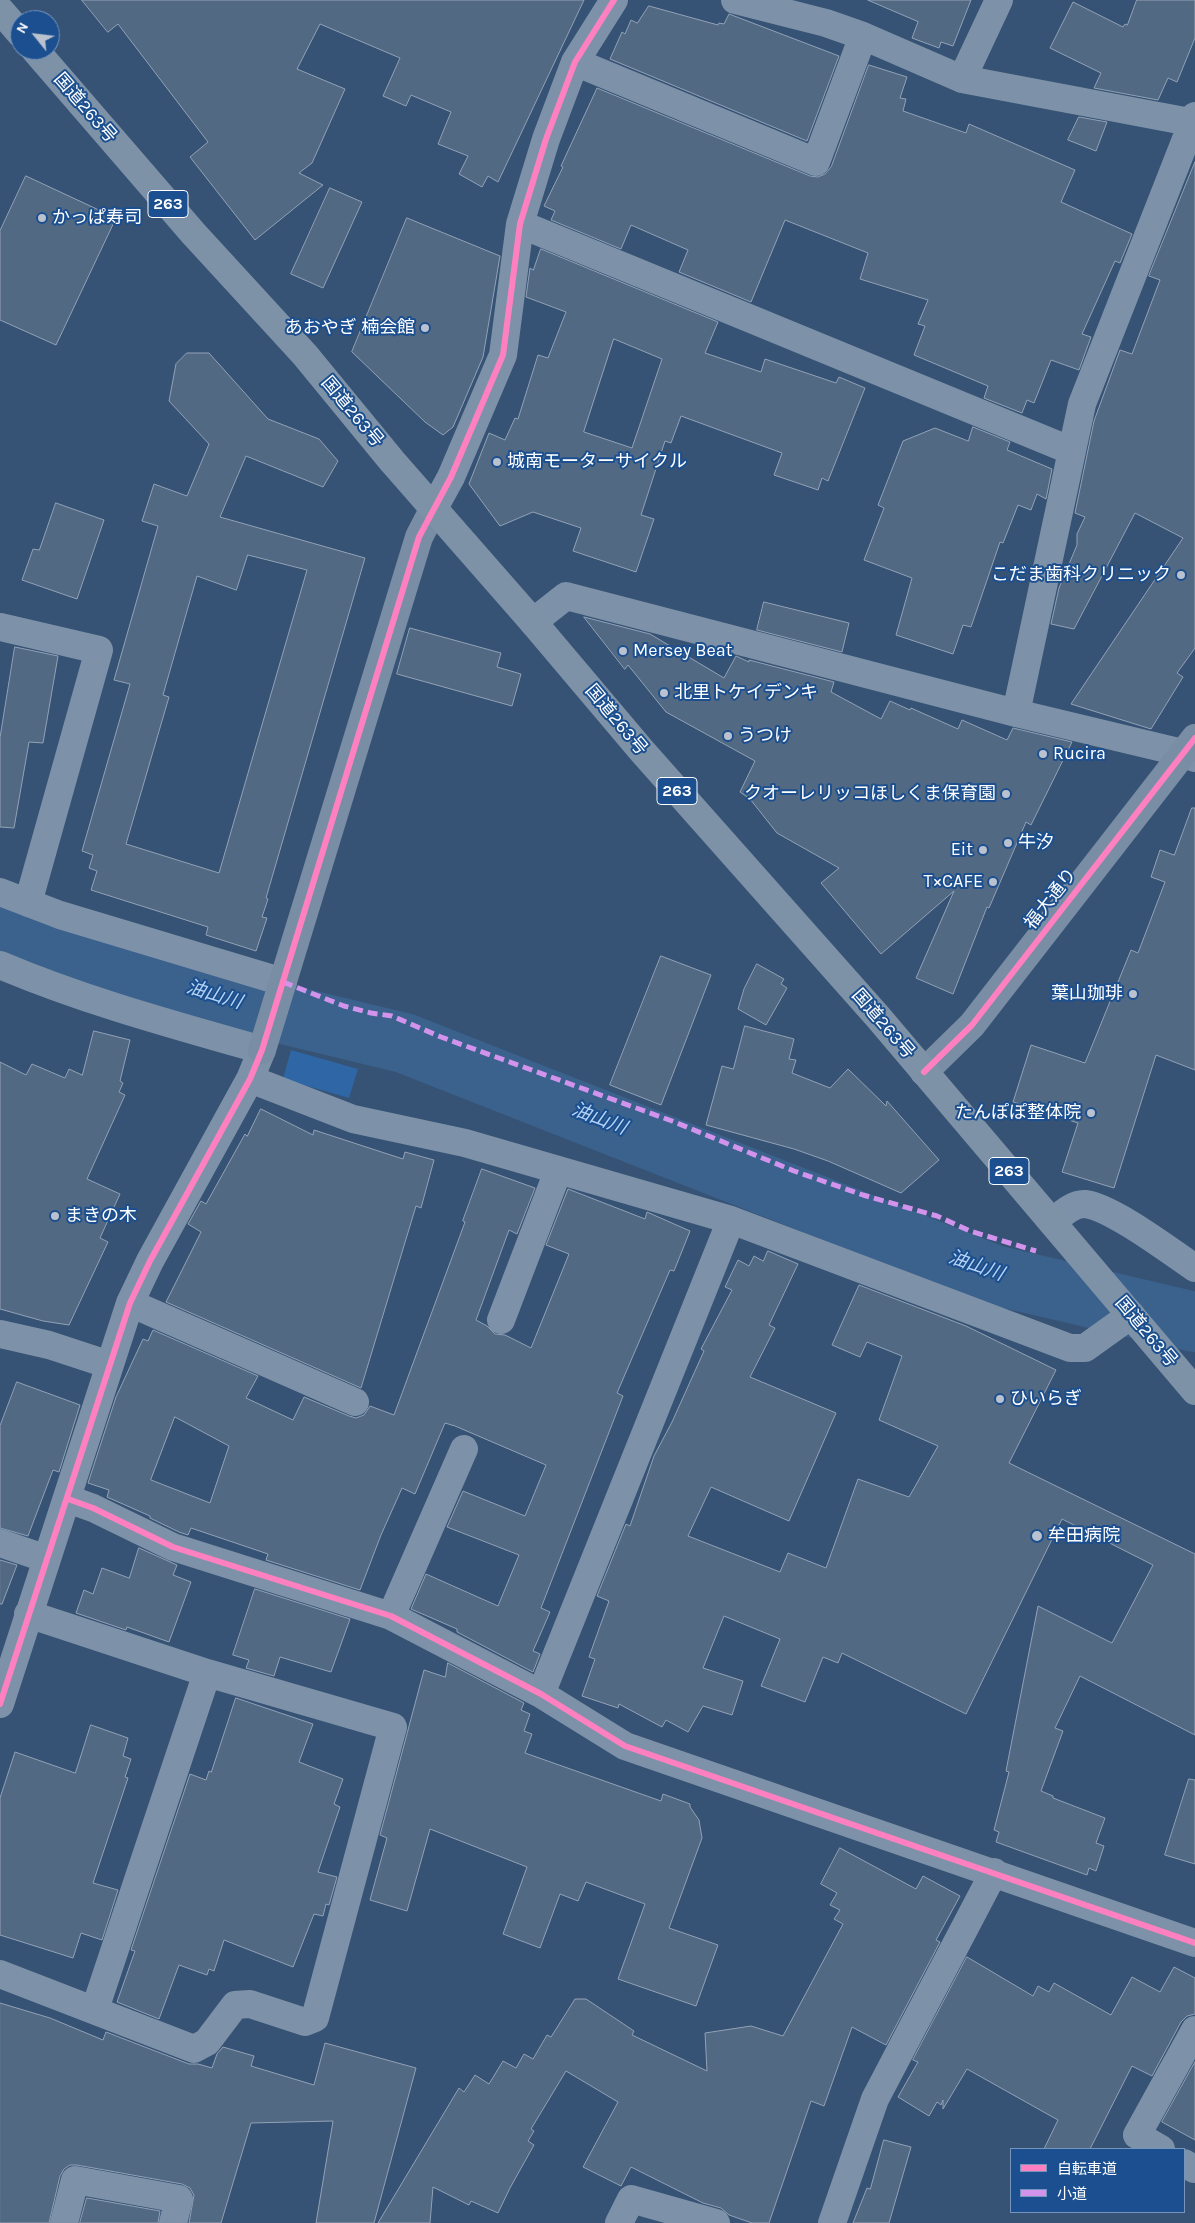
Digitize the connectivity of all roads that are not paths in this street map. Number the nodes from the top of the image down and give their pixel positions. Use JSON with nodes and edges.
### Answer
{"nodes":[{"id":1,"x":614,"y":0,"type":"edge"},
{"id":2,"x":735,"y":0,"type":"edge"},
{"id":3,"x":999,"y":0,"type":"edge"},
{"id":4,"x":0,"y":10,"type":"edge"},
{"id":5,"x":10,"y":22,"type":"edge"},
{"id":6,"x":863,"y":36,"type":"junction"},
{"id":7,"x":44,"y":60,"type":"edge"},
{"id":8,"x":575,"y":62,"type":"junction"},
{"id":9,"x":962,"y":79,"type":"junction"},
{"id":10,"x":1194,"y":121,"type":"edge"},
{"id":11,"x":520,"y":224,"type":"junction"},
{"id":12,"x":1072,"y":451,"type":"junction"},
{"id":13,"x":434,"y":508,"type":"junction"},
{"id":14,"x":533,"y":622,"type":"junction"},
{"id":15,"x":0,"y":627,"type":"edge"},
{"id":16,"x":1016,"y":713,"type":"junction"},
{"id":17,"x":1191,"y":750,"type":"edge"},
{"id":18,"x":0,"y":892,"type":"edge"},
{"id":19,"x":28,"y":903,"type":"junction"},
{"id":20,"x":0,"y":965,"type":"edge"},
{"id":21,"x":283,"y":982,"type":"junction"},
{"id":22,"x":262,"y":1050,"type":"junction"},
{"id":23,"x":924,"y":1072,"type":"junction"},
{"id":24,"x":250,"y":1080,"type":"junction"},
{"id":25,"x":558,"y":1171,"type":"junction"},
{"id":26,"x":730,"y":1220,"type":"junction"},
{"id":27,"x":1052,"y":1222,"type":"junction"},
{"id":28,"x":1195,"y":1268,"type":"edge"},
{"id":29,"x":130,"y":1303,"type":"junction"},
{"id":30,"x":1131,"y":1315,"type":"junction"},
{"id":31,"x":501,"y":1320,"type":"dead end"},
{"id":32,"x":0,"y":1334,"type":"edge"},
{"id":33,"x":110,"y":1365,"type":"junction"},
{"id":34,"x":1195,"y":1391,"type":"edge"},
{"id":35,"x":355,"y":1402,"type":"dead end"},
{"id":36,"x":464,"y":1449,"type":"dead end"},
{"id":37,"x":68,"y":1499,"type":"junction"},
{"id":38,"x":0,"y":1544,"type":"edge"},
{"id":39,"x":47,"y":1559,"type":"junction"},
{"id":40,"x":28,"y":1614,"type":"junction"},
{"id":41,"x":391,"y":1616,"type":"junction"},
{"id":42,"x":207,"y":1673,"type":"junction"},
{"id":43,"x":540,"y":1694,"type":"junction"},
{"id":44,"x":0,"y":1704,"type":"edge"},
{"id":45,"x":994,"y":1872,"type":"junction"},
{"id":46,"x":1195,"y":1943,"type":"edge"},
{"id":47,"x":0,"y":1974,"type":"edge"},
{"id":48,"x":95,"y":2009,"type":"junction"},
{"id":49,"x":1195,"y":2030,"type":"edge"},
{"id":50,"x":1159,"y":2148,"type":"edge"},
{"id":51,"x":64,"y":2223,"type":"edge"},
{"id":52,"x":173,"y":2223,"type":"edge"},
{"id":53,"x":619,"y":2223,"type":"edge"},
{"id":54,"x":716,"y":2223,"type":"edge"},
{"id":55,"x":832,"y":2223,"type":"edge"}],
"edges":[{"from":1,"to":8,"type":"street"},
{"from":2,"to":6,"type":"street"},
{"from":3,"to":9,"type":"street"},
{"from":4,"to":5,"type":"highway"},
{"from":6,"to":8,"type":"street"},
{"from":6,"to":9,"type":"street"},
{"from":7,"to":13,"type":"highway","name":"国道263号","number":"263"},
{"from":8,"to":11,"type":"street"},
{"from":9,"to":10,"type":"street"},
{"from":10,"to":12,"type":"street"},
{"from":11,"to":12,"type":"street"},
{"from":11,"to":13,"type":"street"},
{"from":12,"to":16,"type":"street"},
{"from":13,"to":14,"type":"highway","name":"国道263号","number":"263"},
{"from":13,"to":21,"type":"street"},
{"from":14,"to":16,"type":"street"},
{"from":14,"to":23,"type":"highway","name":"国道263号","number":"263"},
{"from":15,"to":19,"type":"street"},
{"from":16,"to":17,"type":"street"},
{"from":17,"to":23,"type":"street","name":"福大通り"},
{"from":18,"to":19,"type":"street"},
{"from":19,"to":21,"type":"street"},
{"from":20,"to":22,"type":"street"},
{"from":21,"to":22,"type":"street"},
{"from":22,"to":24,"type":"street"},
{"from":23,"to":27,"type":"highway","name":"国道263号","number":"263"},
{"from":24,"to":25,"type":"street"},
{"from":24,"to":29,"type":"street"},
{"from":25,"to":26,"type":"street"},
{"from":25,"to":31,"type":"street"},
{"from":26,"to":30,"type":"street"},
{"from":26,"to":43,"type":"street"},
{"from":27,"to":28,"type":"street"},
{"from":27,"to":30,"type":"highway","name":"国道263号","number":"263"},
{"from":29,"to":33,"type":"street"},
{"from":29,"to":35,"type":"street"},
{"from":30,"to":34,"type":"highway","name":"国道263号","number":"263"},
{"from":32,"to":33,"type":"street"},
{"from":33,"to":37,"type":"street"},
{"from":36,"to":41,"type":"street"},
{"from":37,"to":39,"type":"street"},
{"from":37,"to":41,"type":"street"},
{"from":38,"to":39,"type":"street"},
{"from":39,"to":40,"type":"street"},
{"from":40,"to":42,"type":"street"},
{"from":40,"to":44,"type":"street"},
{"from":41,"to":43,"type":"street"},
{"from":42,"to":48,"type":"street"},
{"from":42,"to":48,"type":"street"},
{"from":43,"to":45,"type":"street"},
{"from":45,"to":46,"type":"street"},
{"from":45,"to":55,"type":"street"},
{"from":47,"to":48,"type":"street"},
{"from":49,"to":50,"type":"street"},
{"from":51,"to":52,"type":"street"},
{"from":53,"to":54,"type":"street"}]}
